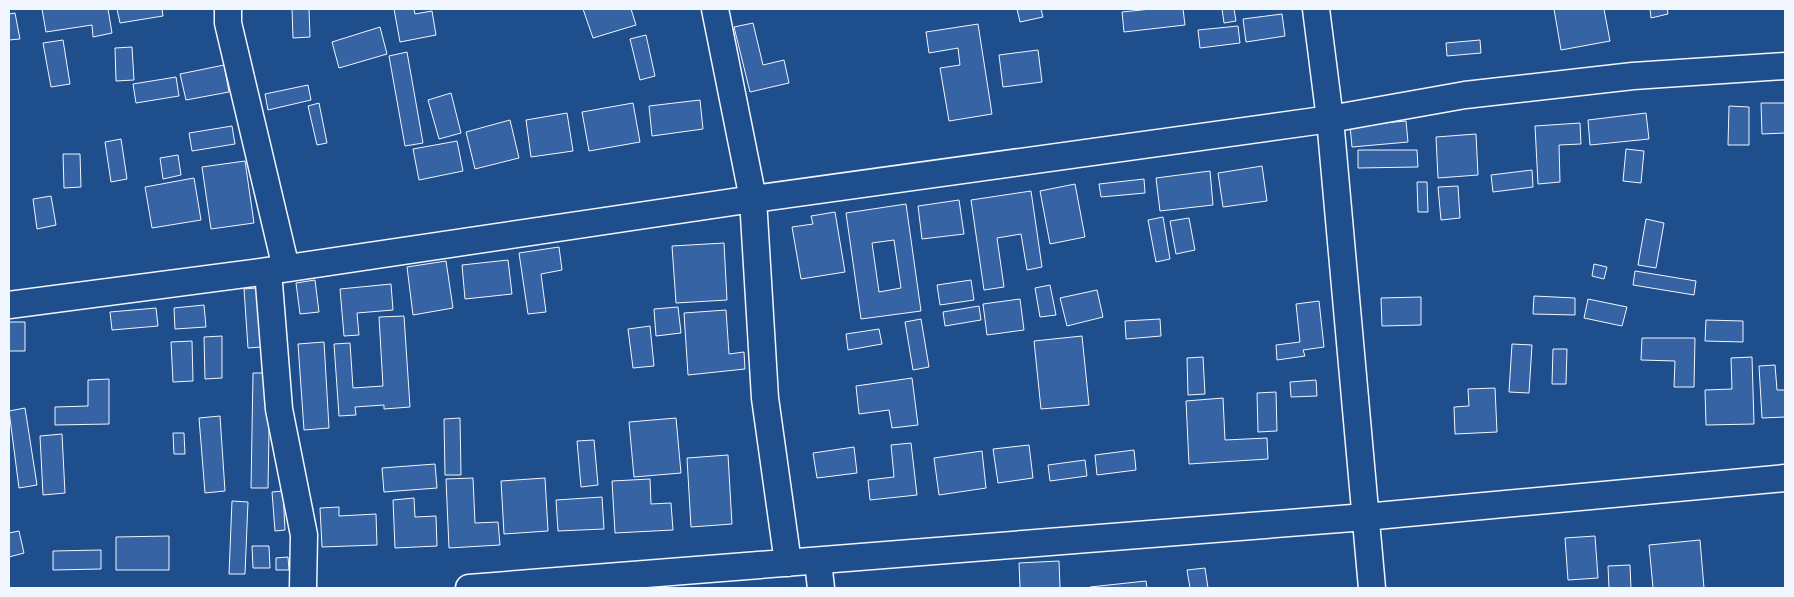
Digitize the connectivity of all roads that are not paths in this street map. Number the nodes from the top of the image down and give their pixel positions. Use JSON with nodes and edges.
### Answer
{"nodes":[{"id":1,"x":228,"y":9,"type":"edge"},
{"id":2,"x":715,"y":9,"type":"edge"},
{"id":3,"x":1316,"y":9,"type":"edge"},
{"id":4,"x":1785,"y":66,"type":"edge"},
{"id":5,"x":1330,"y":119,"type":"junction"},
{"id":6,"x":753,"y":199,"type":"junction"},
{"id":7,"x":277,"y":270,"type":"junction"},
{"id":8,"x":9,"y":305,"type":"edge"},
{"id":9,"x":1785,"y":478,"type":"edge"},
{"id":10,"x":1365,"y":517,"type":"junction"},
{"id":11,"x":818,"y":562,"type":"junction"},
{"id":12,"x":788,"y":563,"type":"junction"},
{"id":13,"x":304,"y":588,"type":"edge"},
{"id":14,"x":469,"y":588,"type":"edge"},
{"id":15,"x":821,"y":588,"type":"edge"},
{"id":16,"x":1372,"y":588,"type":"edge"}],
"edges":[{"from":1,"to":7,"type":"street"},
{"from":2,"to":6,"type":"street"},
{"from":3,"to":5,"type":"street"},
{"from":4,"to":5,"type":"street"},
{"from":5,"to":6,"type":"street"},
{"from":5,"to":10,"type":"street"},
{"from":6,"to":7,"type":"street"},
{"from":6,"to":12,"type":"street"},
{"from":7,"to":8,"type":"street"},
{"from":7,"to":13,"type":"street"},
{"from":9,"to":10,"type":"street"},
{"from":10,"to":11,"type":"street"},
{"from":10,"to":16,"type":"street"},
{"from":11,"to":12,"type":"street"},
{"from":11,"to":15,"type":"street"},
{"from":12,"to":14,"type":"street"}]}
